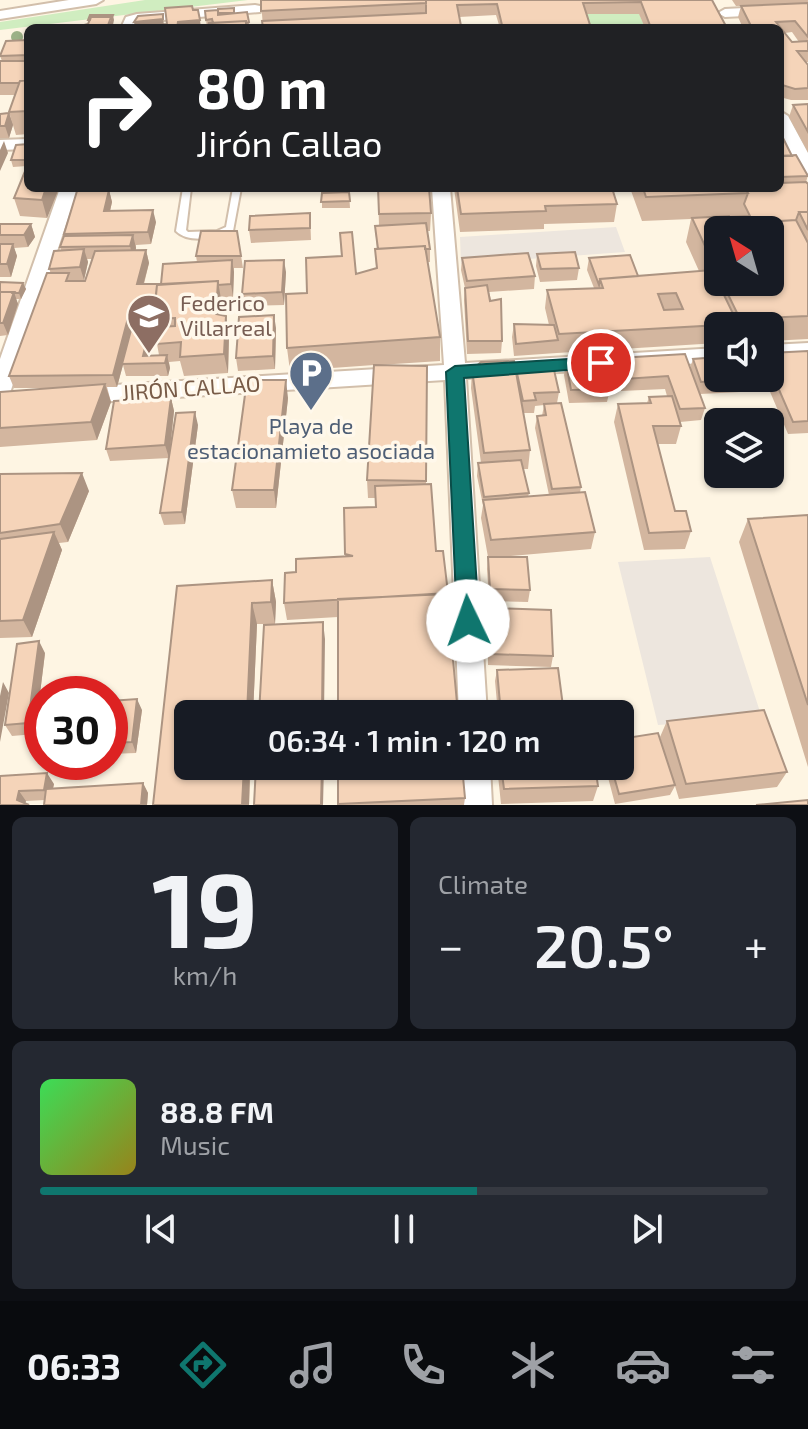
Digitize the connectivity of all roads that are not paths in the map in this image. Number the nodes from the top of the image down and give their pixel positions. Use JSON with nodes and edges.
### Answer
{"nodes":[{"id":1,"x":96,"y":0,"type":"edge"},
{"id":2,"x":721,"y":6,"type":"edge"},
{"id":3,"x":255,"y":9,"type":"dead end"},
{"id":4,"x":808,"y":9,"type":"edge"},
{"id":5,"x":0,"y":15,"type":"edge"},
{"id":6,"x":129,"y":24,"type":"edge"},
{"id":7,"x":731,"y":24,"type":"edge"},
{"id":8,"x":785,"y":111,"type":"edge"},
{"id":9,"x":24,"y":144,"type":"edge"},
{"id":10,"x":0,"y":145,"type":"edge"},
{"id":11,"x":808,"y":169,"type":"edge"},
{"id":12,"x":68,"y":192,"type":"edge"},
{"id":13,"x":186,"y":192,"type":"edge"},
{"id":14,"x":236,"y":192,"type":"edge"},
{"id":15,"x":441,"y":192,"type":"edge"},
{"id":16,"x":808,"y":350,"type":"edge"},
{"id":17,"x":784,"y":351,"type":"edge"},
{"id":18,"x":704,"y":356,"type":"edge"},
{"id":19,"x":455,"y":372,"type":"junction"},
{"id":20,"x":5,"y":396,"type":"edge"},
{"id":21,"x":61,"y":396,"type":"edge"},
{"id":22,"x":472,"y":700,"type":"edge"},
{"id":23,"x":476,"y":780,"type":"edge"},
{"id":24,"x":477,"y":805,"type":"edge"}],
"edges":[{"from":1,"to":5,"type":"street"},
{"from":2,"to":4,"type":"street"},
{"from":2,"to":7,"type":"street"},
{"from":3,"to":6,"type":"street"},
{"from":8,"to":11,"type":"street"},
{"from":9,"to":10,"type":"street"},
{"from":12,"to":20,"type":"street"},
{"from":13,"to":14,"type":"lane"},
{"from":15,"to":19,"type":"street"},
{"from":16,"to":17,"type":"street"},
{"from":18,"to":19,"type":"street","name":"JIRÓN CALLAO"},
{"from":19,"to":21,"type":"street","name":"JIRÓN CALLAO"},
{"from":19,"to":22,"type":"street"},
{"from":23,"to":24,"type":"street"}]}
